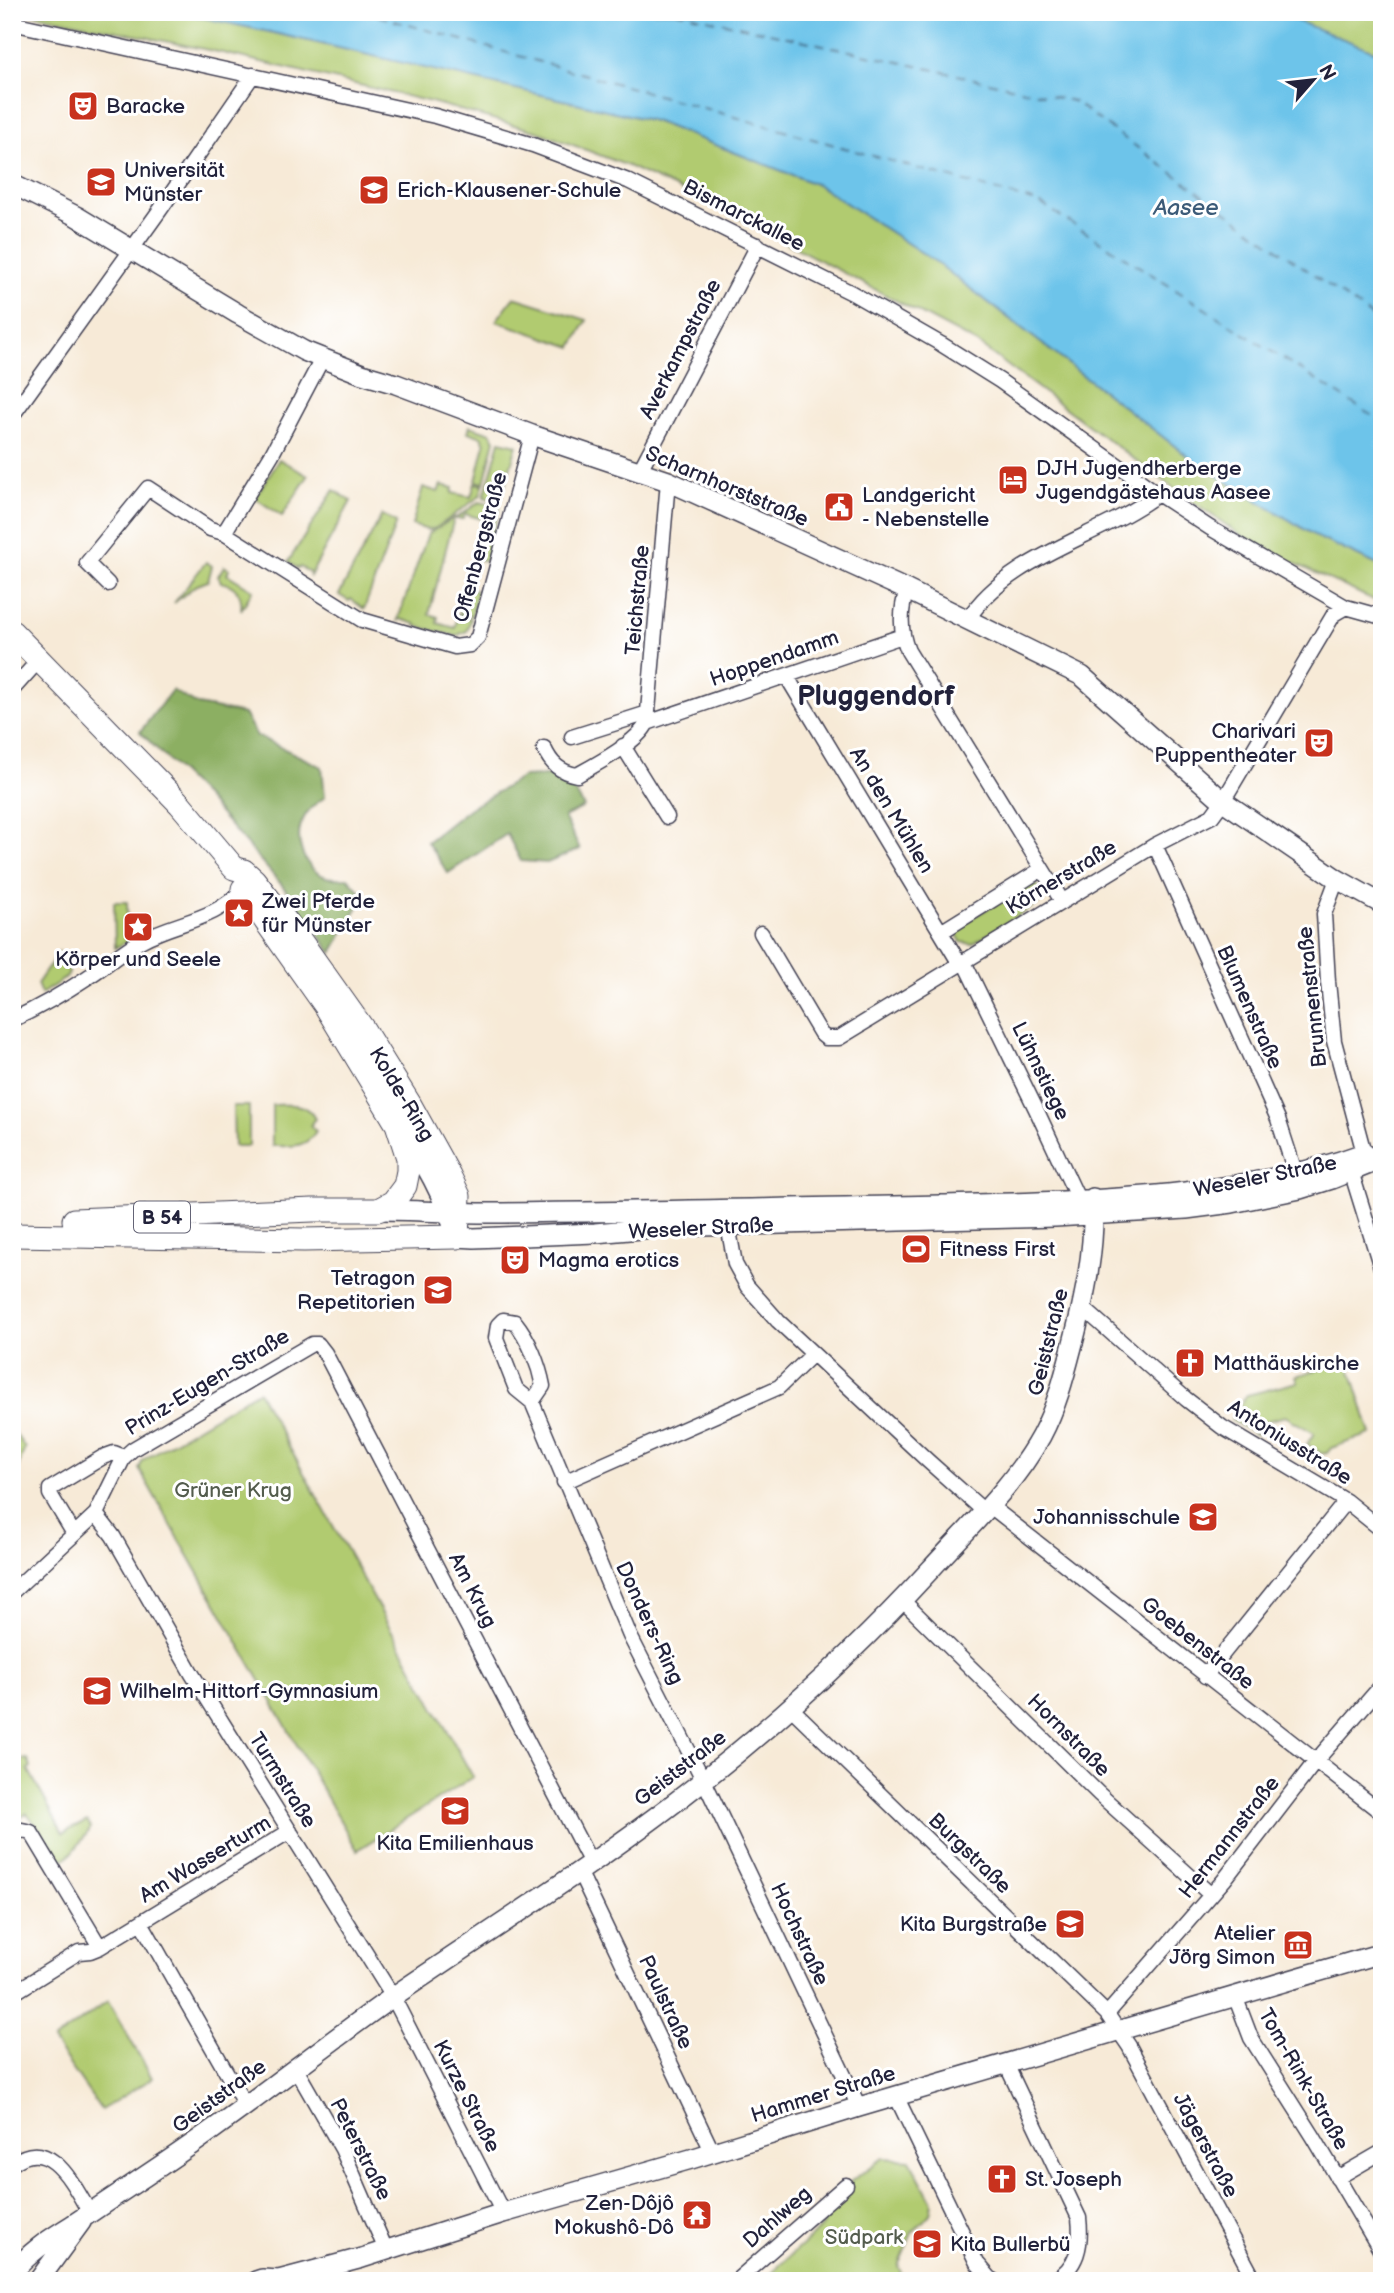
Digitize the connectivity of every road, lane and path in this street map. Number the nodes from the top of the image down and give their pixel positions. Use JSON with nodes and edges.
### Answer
{"nodes":[{"id":1,"x":12,"y":23,"type":"edge"},
{"id":2,"x":253,"y":75,"type":"junction"},
{"id":3,"x":12,"y":184,"type":"edge"},
{"id":4,"x":758,"y":245,"type":"junction"},
{"id":5,"x":132,"y":248,"type":"junction"},
{"id":6,"x":322,"y":359,"type":"junction"},
{"id":7,"x":12,"y":416,"type":"edge"},
{"id":8,"x":532,"y":435,"type":"junction"},
{"id":9,"x":639,"y":472,"type":"junction"},
{"id":10,"x":668,"y":481,"type":"junction"},
{"id":11,"x":1158,"y":494,"type":"junction"},
{"id":12,"x":224,"y":533,"type":"junction"},
{"id":13,"x":108,"y":584,"type":"dead end"},
{"id":14,"x":907,"y":590,"type":"junction"},
{"id":15,"x":1346,"y":607,"type":"junction"},
{"id":16,"x":1382,"y":617,"type":"edge"},
{"id":17,"x":968,"y":619,"type":"junction"},
{"id":18,"x":12,"y":632,"type":"edge"},
{"id":19,"x":902,"y":636,"type":"junction"},
{"id":20,"x":39,"y":660,"type":"junction"},
{"id":21,"x":787,"y":677,"type":"junction"},
{"id":22,"x":12,"y":690,"type":"edge"},
{"id":23,"x":648,"y":718,"type":"junction"},
{"id":24,"x":572,"y":737,"type":"dead end"},
{"id":25,"x":623,"y":746,"type":"junction"},
{"id":26,"x":544,"y":748,"type":"dead end"},
{"id":27,"x":1223,"y":801,"type":"junction"},
{"id":28,"x":667,"y":817,"type":"dead end"},
{"id":29,"x":1155,"y":845,"type":"junction"},
{"id":30,"x":234,"y":868,"type":"junction"},
{"id":31,"x":1042,"y":869,"type":"junction"},
{"id":32,"x":1337,"y":878,"type":"junction"},
{"id":33,"x":243,"y":889,"type":"junction"},
{"id":34,"x":1062,"y":901,"type":"junction"},
{"id":35,"x":1382,"y":904,"type":"edge"},
{"id":36,"x":941,"y":932,"type":"junction"},
{"id":37,"x":761,"y":933,"type":"dead end"},
{"id":38,"x":962,"y":963,"type":"junction"},
{"id":39,"x":12,"y":1020,"type":"edge"},
{"id":40,"x":397,"y":1124,"type":"junction"},
{"id":41,"x":1376,"y":1153,"type":"edge"},
{"id":42,"x":1351,"y":1171,"type":"junction"},
{"id":43,"x":1298,"y":1181,"type":"junction"},
{"id":44,"x":1088,"y":1204,"type":"junction"},
{"id":45,"x":378,"y":1210,"type":"junction"},
{"id":46,"x":453,"y":1211,"type":"junction"},
{"id":47,"x":12,"y":1222,"type":"edge"},
{"id":48,"x":727,"y":1225,"type":"junction"},
{"id":49,"x":12,"y":1235,"type":"edge"},
{"id":50,"x":457,"y":1237,"type":"junction"},
{"id":51,"x":1382,"y":1271,"type":"edge"},
{"id":52,"x":1083,"y":1307,"type":"junction"},
{"id":53,"x":312,"y":1344,"type":"joint"},
{"id":54,"x":812,"y":1354,"type":"junction"},
{"id":55,"x":532,"y":1402,"type":"junction"},
{"id":56,"x":124,"y":1457,"type":"junction"},
{"id":57,"x":564,"y":1482,"type":"junction"},
{"id":58,"x":1346,"y":1501,"type":"junction"},
{"id":59,"x":987,"y":1508,"type":"junction"},
{"id":60,"x":96,"y":1514,"type":"junction"},
{"id":61,"x":1382,"y":1530,"type":"edge"},
{"id":62,"x":74,"y":1534,"type":"junction"},
{"id":63,"x":12,"y":1592,"type":"edge"},
{"id":64,"x":902,"y":1600,"type":"junction"},
{"id":65,"x":1205,"y":1676,"type":"junction"},
{"id":66,"x":1382,"y":1685,"type":"edge"},
{"id":67,"x":790,"y":1707,"type":"junction"},
{"id":68,"x":1315,"y":1762,"type":"junction"},
{"id":69,"x":704,"y":1780,"type":"junction"},
{"id":70,"x":1382,"y":1813,"type":"edge"},
{"id":71,"x":290,"y":1831,"type":"junction"},
{"id":72,"x":12,"y":1836,"type":"edge"},
{"id":73,"x":585,"y":1867,"type":"junction"},
{"id":74,"x":1212,"y":1895,"type":"junction"},
{"id":75,"x":141,"y":1922,"type":"junction"},
{"id":76,"x":100,"y":1947,"type":"junction"},
{"id":77,"x":1382,"y":1952,"type":"edge"},
{"id":78,"x":12,"y":1994,"type":"edge"},
{"id":79,"x":1235,"y":1996,"type":"junction"},
{"id":80,"x":393,"y":1997,"type":"junction"},
{"id":81,"x":1113,"y":2021,"type":"junction"},
{"id":82,"x":1006,"y":2064,"type":"junction"},
{"id":83,"x":296,"y":2069,"type":"junction"},
{"id":84,"x":897,"y":2095,"type":"junction"},
{"id":85,"x":245,"y":2105,"type":"junction"},
{"id":86,"x":859,"y":2107,"type":"junction"},
{"id":87,"x":713,"y":2152,"type":"junction"},
{"id":88,"x":1382,"y":2152,"type":"edge"},
{"id":89,"x":12,"y":2164,"type":"edge"},
{"id":90,"x":1337,"y":2178,"type":"junction"},
{"id":91,"x":846,"y":2185,"type":"dead end"},
{"id":92,"x":503,"y":2213,"type":"junction"},
{"id":93,"x":87,"y":2215,"type":"junction"},
{"id":94,"x":386,"y":2250,"type":"junction"},
{"id":95,"x":1382,"y":2253,"type":"edge"},
{"id":96,"x":12,"y":2273,"type":"edge"},
{"id":97,"x":282,"y":2280,"type":"edge"},
{"id":98,"x":1057,"y":2280,"type":"edge"},
{"id":99,"x":38,"y":2281,"type":"edge"},
{"id":100,"x":256,"y":2281,"type":"edge"},
{"id":101,"x":736,"y":2281,"type":"edge"},
{"id":102,"x":996,"y":2281,"type":"edge"},
{"id":103,"x":1255,"y":2281,"type":"edge"}],
"edges":[{"from":1,"to":2,"type":"street","name":"Bismarckallee"},
{"from":2,"to":4,"type":"street","name":"Bismarckallee"},
{"from":2,"to":5,"type":"street"},
{"from":3,"to":5,"type":"street","name":"Scharnhorststraße"},
{"from":4,"to":9,"type":"street","name":"Averkampstraße"},
{"from":4,"to":11,"type":"street","name":"Bismarckallee"},
{"from":5,"to":6,"type":"street","name":"Scharnhorststraße"},
{"from":5,"to":7,"type":"street"},
{"from":6,"to":8,"type":"street","name":"Scharnhorststraße"},
{"from":6,"to":12,"type":"street"},
{"from":8,"to":9,"type":"street","name":"Scharnhorststraße"},
{"from":8,"to":12,"type":"street","name":"Offenbergstraße"},
{"from":9,"to":10,"type":"street","name":"Scharnhorststraße"},
{"from":10,"to":14,"type":"street","name":"Scharnhorststraße"},
{"from":10,"to":23,"type":"street","name":"Teichstraße"},
{"from":11,"to":15,"type":"street","name":"Bismarckallee"},
{"from":11,"to":17,"type":"street"},
{"from":12,"to":13,"type":"street","name":"Offenbergstraße"},
{"from":14,"to":17,"type":"street","name":"Scharnhorststraße"},
{"from":14,"to":19,"type":"street"},
{"from":15,"to":16,"type":"street","name":"Bismarckallee"},
{"from":15,"to":27,"type":"street","name":"Körnerstraße"},
{"from":17,"to":27,"type":"street","name":"Scharnhorststraße"},
{"from":18,"to":20,"type":"main road","name":"Kolde-Ring"},
{"from":19,"to":21,"type":"street","name":"Hoppendamm"},
{"from":19,"to":31,"type":"street"},
{"from":20,"to":22,"type":"street"},
{"from":20,"to":30,"type":"main road","name":"Kolde-Ring"},
{"from":21,"to":23,"type":"street","name":"Hoppendamm"},
{"from":21,"to":36,"type":"street","name":"An den Mühlen"},
{"from":23,"to":24,"type":"street","name":"Hoppendamm"},
{"from":23,"to":25,"type":"street","name":"Hoppendamm"},
{"from":25,"to":26,"type":"street","name":"Hoppendamm"},
{"from":25,"to":28,"type":"street"},
{"from":27,"to":29,"type":"street","name":"Körnerstraße"},
{"from":27,"to":32,"type":"street","name":"Scharnhorststraße"},
{"from":29,"to":34,"type":"street","name":"Körnerstraße"},
{"from":29,"to":43,"type":"street","name":"Blumenstraße"},
{"from":30,"to":33,"type":"main road","name":"Kolde-Ring"},
{"from":30,"to":46,"type":"main road","name":"Kolde-Ring"},
{"from":31,"to":34,"type":"street"},
{"from":31,"to":36,"type":"street","name":"Körnerstraße"},
{"from":32,"to":35,"type":"street","name":"Scharnhorststraße"},
{"from":32,"to":41,"type":"street","name":"Brunnenstraße"},
{"from":33,"to":39,"type":"street"},
{"from":33,"to":40,"type":"main road","name":"Kolde-Ring"},
{"from":34,"to":38,"type":"street","name":"Körnerstraße"},
{"from":36,"to":38,"type":"street","name":"An den Mühlen"},
{"from":37,"to":38,"type":"street","name":"Körnerstraße"},
{"from":38,"to":44,"type":"street","name":"Lühnstiege"},
{"from":40,"to":45,"type":"main road","name":"Kolde-Ring"},
{"from":40,"to":46,"type":"street","name":"Kolde-Ring"},
{"from":41,"to":42,"type":"street","name":"Weseler Straße"},
{"from":41,"to":43,"type":"street","name":"Weseler Straße"},
{"from":42,"to":43,"type":"street","name":"Weseler Straße"},
{"from":42,"to":51,"type":"street"},
{"from":43,"to":44,"type":"street","name":"Weseler Straße"},
{"from":44,"to":46,"type":"street","name":"Weseler Straße"},
{"from":44,"to":48,"type":"street","name":"Weseler Straße"},
{"from":44,"to":52,"type":"street","name":"Geiststraße"},
{"from":45,"to":46,"type":"street","name":"Weseler Straße","number":"B 54"},
{"from":45,"to":47,"type":"main road","name":"Weseler Straße","number":"B 54"},
{"from":46,"to":50,"type":"main road","name":"Kolde-Ring"},
{"from":48,"to":50,"type":"street","name":"Weseler Straße"},
{"from":48,"to":54,"type":"street","name":"Goebenstraße"},
{"from":49,"to":50,"type":"main road","name":"Weseler Straße","number":"B 54"},
{"from":52,"to":58,"type":"street","name":"Antoniusstraße"},
{"from":52,"to":59,"type":"street","name":"Geiststraße"},
{"from":53,"to":56,"type":"street","name":"Prinz-Eugen-Straße"},
{"from":53,"to":73,"type":"street","name":"Am Krug"},
{"from":54,"to":57,"type":"street"},
{"from":54,"to":59,"type":"street","name":"Goebenstraße"},
{"from":55,"to":55,"type":"street","name":"Donders-Ring"},
{"from":55,"to":57,"type":"street","name":"Donders-Ring"},
{"from":56,"to":60,"type":"street","name":"Prinz-Eugen-Straße"},
{"from":56,"to":62,"type":"street","name":"Prinz-Eugen-Straße"},
{"from":57,"to":69,"type":"street","name":"Donders-Ring"},
{"from":58,"to":61,"type":"street","name":"Antoniusstraße"},
{"from":58,"to":65,"type":"street"},
{"from":59,"to":64,"type":"street","name":"Geiststraße"},
{"from":59,"to":65,"type":"street","name":"Goebenstraße"},
{"from":60,"to":62,"type":"street","name":"Prinz-Eugen-Straße"},
{"from":60,"to":71,"type":"street","name":"Turmstraße"},
{"from":62,"to":63,"type":"street","name":"Prinz-Eugen-Straße"},
{"from":64,"to":67,"type":"street","name":"Geiststraße"},
{"from":64,"to":74,"type":"street","name":"Hornstraße"},
{"from":65,"to":68,"type":"street","name":"Goebenstraße"},
{"from":66,"to":68,"type":"street","name":"Hermannstraße"},
{"from":67,"to":69,"type":"street","name":"Geiststraße"},
{"from":67,"to":81,"type":"street","name":"Burgstraße"},
{"from":68,"to":70,"type":"street","name":"Goebenstraße"},
{"from":68,"to":74,"type":"street","name":"Hermannstraße"},
{"from":69,"to":73,"type":"street","name":"Geiststraße"},
{"from":69,"to":86,"type":"street","name":"Hochstraße"},
{"from":71,"to":75,"type":"street","name":"Am Wasserturm"},
{"from":71,"to":80,"type":"street","name":"Turmstraße"},
{"from":72,"to":76,"type":"street"},
{"from":73,"to":80,"type":"street","name":"Geiststraße"},
{"from":73,"to":87,"type":"street","name":"Paulstraße"},
{"from":74,"to":81,"type":"street","name":"Hermannstraße"},
{"from":75,"to":76,"type":"street","name":"Am Wasserturm"},
{"from":75,"to":85,"type":"street"},
{"from":76,"to":78,"type":"street","name":"Am Wasserturm"},
{"from":77,"to":79,"type":"street","name":"Hammer Straße"},
{"from":79,"to":81,"type":"street","name":"Hammer Straße"},
{"from":79,"to":90,"type":"street","name":"Tom-Rink-Straße"},
{"from":80,"to":83,"type":"street","name":"Geiststraße"},
{"from":80,"to":92,"type":"street","name":"Kurze Straße"},
{"from":81,"to":82,"type":"street","name":"Hammer Straße"},
{"from":81,"to":103,"type":"street","name":"Jägerstraße"},
{"from":82,"to":84,"type":"street","name":"Hammer Straße"},
{"from":82,"to":98,"type":"street"},
{"from":83,"to":85,"type":"street","name":"Geiststraße"},
{"from":83,"to":94,"type":"street","name":"Peterstraße"},
{"from":84,"to":86,"type":"street","name":"Hammer Straße"},
{"from":84,"to":102,"type":"street"},
{"from":85,"to":93,"type":"street","name":"Geiststraße"},
{"from":86,"to":87,"type":"street","name":"Hammer Straße"},
{"from":87,"to":92,"type":"street","name":"Hammer Straße"},
{"from":88,"to":90,"type":"street"},
{"from":89,"to":93,"type":"street"},
{"from":90,"to":95,"type":"street","name":"Tom-Rink-Straße"},
{"from":91,"to":101,"type":"street","name":"Dahlweg"},
{"from":92,"to":94,"type":"street","name":"Hammer Straße"},
{"from":93,"to":96,"type":"street","name":"Geiststraße"},
{"from":93,"to":99,"type":"street","name":"Geiststraße"},
{"from":94,"to":97,"type":"street","name":"Hammer Straße"},
{"from":97,"to":100,"type":"street","name":"Hammer Straße"}]}
